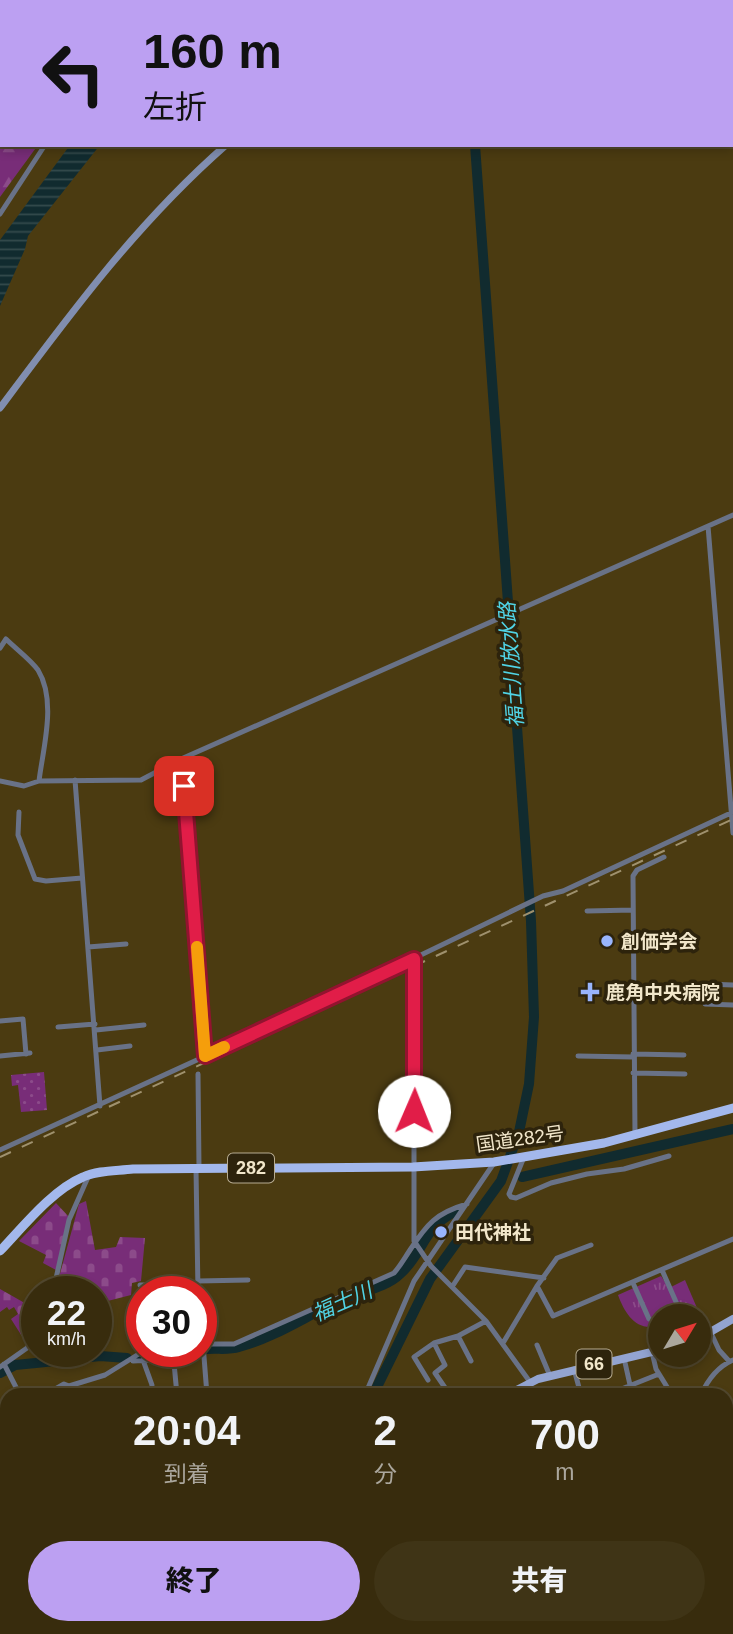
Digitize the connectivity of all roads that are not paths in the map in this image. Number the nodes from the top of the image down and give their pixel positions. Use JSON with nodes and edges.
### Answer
{"nodes":[{"id":1,"x":44,"y":147,"type":"edge"},
{"id":2,"x":224,"y":147,"type":"edge"},
{"id":3,"x":0,"y":214,"type":"edge"},
{"id":4,"x":0,"y":408,"type":"edge"},
{"id":5,"x":733,"y":515,"type":"edge"},
{"id":6,"x":708,"y":526,"type":"junction"},
{"id":7,"x":0,"y":649,"type":"edge"},
{"id":8,"x":181,"y":759,"type":"junction"},
{"id":9,"x":0,"y":780,"type":"edge"},
{"id":10,"x":75,"y":780,"type":"junction"},
{"id":11,"x":39,"y":781,"type":"junction"},
{"id":12,"x":19,"y":812,"type":"dead end"},
{"id":13,"x":732,"y":812,"type":"edge"},
{"id":14,"x":733,"y":833,"type":"edge"},
{"id":15,"x":664,"y":857,"type":"dead end"},
{"id":16,"x":82,"y":878,"type":"junction"},
{"id":17,"x":633,"y":910,"type":"junction"},
{"id":18,"x":587,"y":911,"type":"dead end"},
{"id":19,"x":126,"y":944,"type":"dead end"},
{"id":20,"x":88,"y":947,"type":"junction"},
{"id":21,"x":414,"y":959,"type":"junction"},
{"id":22,"x":733,"y":985,"type":"edge"},
{"id":23,"x":733,"y":1005,"type":"edge"},
{"id":24,"x":0,"y":1021,"type":"edge"},
{"id":25,"x":144,"y":1025,"type":"dead end"},
{"id":26,"x":58,"y":1027,"type":"dead end"},
{"id":27,"x":95,"y":1027,"type":"junction"},
{"id":28,"x":130,"y":1046,"type":"dead end"},
{"id":29,"x":97,"y":1050,"type":"junction"},
{"id":30,"x":684,"y":1055,"type":"dead end"},
{"id":31,"x":0,"y":1056,"type":"edge"},
{"id":32,"x":205,"y":1056,"type":"junction"},
{"id":33,"x":578,"y":1056,"type":"dead end"},
{"id":34,"x":633,"y":1056,"type":"junction"},
{"id":35,"x":633,"y":1073,"type":"junction"},
{"id":36,"x":198,"y":1074,"type":"dead end"},
{"id":37,"x":685,"y":1074,"type":"dead end"},
{"id":38,"x":100,"y":1106,"type":"junction"},
{"id":39,"x":733,"y":1108,"type":"edge"},
{"id":40,"x":635,"y":1136,"type":"junction"},
{"id":41,"x":0,"y":1150,"type":"edge"},
{"id":42,"x":669,"y":1156,"type":"dead end"},
{"id":43,"x":523,"y":1157,"type":"junction"},
{"id":44,"x":494,"y":1162,"type":"junction"},
{"id":45,"x":413,"y":1167,"type":"junction"},
{"id":46,"x":197,"y":1169,"type":"junction"},
{"id":47,"x":89,"y":1175,"type":"junction"},
{"id":48,"x":467,"y":1204,"type":"junction"},
{"id":49,"x":733,"y":1239,"type":"edge"},
{"id":50,"x":592,"y":1245,"type":"dead end"},
{"id":51,"x":417,"y":1248,"type":"junction"},
{"id":52,"x":0,"y":1251,"type":"edge"},
{"id":53,"x":429,"y":1264,"type":"junction"},
{"id":54,"x":662,"y":1270,"type":"junction"},
{"id":55,"x":57,"y":1276,"type":"edge"},
{"id":56,"x":198,"y":1276,"type":"edge"},
{"id":57,"x":544,"y":1278,"type":"junction"},
{"id":58,"x":248,"y":1280,"type":"dead end"},
{"id":59,"x":633,"y":1283,"type":"junction"},
{"id":60,"x":217,"y":1284,"type":"edge"},
{"id":61,"x":449,"y":1284,"type":"junction"},
{"id":62,"x":537,"y":1286,"type":"junction"},
{"id":63,"x":677,"y":1304,"type":"edge"},
{"id":64,"x":648,"y":1316,"type":"edge"},
{"id":65,"x":733,"y":1319,"type":"edge"},
{"id":66,"x":486,"y":1321,"type":"junction"},
{"id":67,"x":711,"y":1333,"type":"joint"},
{"id":68,"x":458,"y":1336,"type":"junction"},
{"id":69,"x":434,"y":1343,"type":"junction"},
{"id":70,"x":503,"y":1343,"type":"junction"},
{"id":71,"x":217,"y":1344,"type":"edge"},
{"id":72,"x":537,"y":1345,"type":"dead end"},
{"id":73,"x":21,"y":1352,"type":"edge"},
{"id":74,"x":648,"y":1353,"type":"edge"},
{"id":75,"x":624,"y":1358,"type":"junction"},
{"id":76,"x":471,"y":1361,"type":"dead end"},
{"id":77,"x":731,"y":1361,"type":"edge"},
{"id":78,"x":126,"y":1363,"type":"edge"},
{"id":79,"x":3,"y":1365,"type":"edge"},
{"id":80,"x":146,"y":1367,"type":"edge"},
{"id":81,"x":174,"y":1367,"type":"edge"},
{"id":82,"x":205,"y":1367,"type":"edge"},
{"id":83,"x":656,"y":1367,"type":"edge"},
{"id":84,"x":574,"y":1369,"type":"junction"},
{"id":85,"x":659,"y":1374,"type":"junction"},
{"id":86,"x":550,"y":1376,"type":"junction"},
{"id":87,"x":428,"y":1380,"type":"dead end"},
{"id":88,"x":530,"y":1382,"type":"junction"},
{"id":89,"x":630,"y":1385,"type":"junction"},
{"id":90,"x":69,"y":1387,"type":"joint"},
{"id":91,"x":16,"y":1388,"type":"edge"},
{"id":92,"x":57,"y":1388,"type":"edge"},
{"id":93,"x":152,"y":1388,"type":"edge"},
{"id":94,"x":176,"y":1388,"type":"edge"},
{"id":95,"x":207,"y":1388,"type":"edge"},
{"id":96,"x":368,"y":1388,"type":"edge"},
{"id":97,"x":445,"y":1388,"type":"edge"},
{"id":98,"x":523,"y":1388,"type":"edge"},
{"id":99,"x":579,"y":1388,"type":"edge"},
{"id":100,"x":623,"y":1388,"type":"edge"},
{"id":101,"x":667,"y":1388,"type":"edge"},
{"id":102,"x":704,"y":1388,"type":"edge"}],
"edges":[{"from":1,"to":3,"type":"street"},
{"from":2,"to":4,"type":"street"},
{"from":5,"to":6,"type":"street"},
{"from":6,"to":8,"type":"street"},
{"from":6,"to":13,"type":"street"},
{"from":7,"to":11,"type":"street"},
{"from":8,"to":10,"type":"street"},
{"from":8,"to":32,"type":"street"},
{"from":9,"to":11,"type":"street"},
{"from":10,"to":11,"type":"street"},
{"from":10,"to":16,"type":"street"},
{"from":12,"to":16,"type":"street"},
{"from":13,"to":14,"type":"street"},
{"from":13,"to":21,"type":"street"},
{"from":15,"to":17,"type":"street"},
{"from":16,"to":20,"type":"street"},
{"from":17,"to":18,"type":"street"},
{"from":17,"to":34,"type":"street"},
{"from":19,"to":20,"type":"street"},
{"from":20,"to":27,"type":"street"},
{"from":21,"to":32,"type":"street"},
{"from":21,"to":45,"type":"street"},
{"from":22,"to":23,"type":"street"},
{"from":24,"to":31,"type":"street"},
{"from":25,"to":27,"type":"street"},
{"from":26,"to":27,"type":"street"},
{"from":27,"to":29,"type":"street"},
{"from":28,"to":29,"type":"street"},
{"from":29,"to":38,"type":"street"},
{"from":30,"to":34,"type":"street"},
{"from":32,"to":38,"type":"street"},
{"from":33,"to":34,"type":"street"},
{"from":34,"to":35,"type":"street"},
{"from":35,"to":37,"type":"street"},
{"from":35,"to":40,"type":"street"},
{"from":36,"to":46,"type":"street"},
{"from":38,"to":41,"type":"street"},
{"from":39,"to":40,"type":"highway","name":"国道282号","number":"282"},
{"from":40,"to":43,"type":"highway","name":"国道282号","number":"282"},
{"from":42,"to":43,"type":"street"},
{"from":43,"to":44,"type":"highway","name":"国道282号","number":"282"},
{"from":44,"to":45,"type":"highway","name":"国道282号","number":"282"},
{"from":44,"to":48,"type":"street"},
{"from":45,"to":46,"type":"highway","name":"国道282号","number":"282"},
{"from":45,"to":51,"type":"street"},
{"from":46,"to":47,"type":"highway","name":"国道282号","number":"282"},
{"from":46,"to":56,"type":"street"},
{"from":47,"to":52,"type":"highway","name":"国道282号","number":"282"},
{"from":47,"to":55,"type":"street"},
{"from":48,"to":51,"type":"street"},
{"from":48,"to":53,"type":"street"},
{"from":49,"to":54,"type":"street"},
{"from":50,"to":57,"type":"street"},
{"from":51,"to":53,"type":"street"},
{"from":51,"to":71,"type":"street"},
{"from":53,"to":61,"type":"street"},
{"from":53,"to":96,"type":"street"},
{"from":54,"to":59,"type":"street"},
{"from":54,"to":63,"type":"street"},
{"from":57,"to":61,"type":"street"},
{"from":57,"to":62,"type":"street"},
{"from":58,"to":60,"type":"street"},
{"from":59,"to":62,"type":"street"},
{"from":59,"to":64,"type":"street"},
{"from":61,"to":66,"type":"street"},
{"from":62,"to":70,"type":"street"},
{"from":65,"to":67,"type":"main road"},
{"from":66,"to":68,"type":"street"},
{"from":66,"to":70,"type":"street"},
{"from":67,"to":77,"type":"street"},
{"from":68,"to":69,"type":"street"},
{"from":68,"to":76,"type":"street"},
{"from":69,"to":87,"type":"street"},
{"from":69,"to":97,"type":"street"},
{"from":70,"to":88,"type":"street"},
{"from":72,"to":86,"type":"street"},
{"from":73,"to":79,"type":"street"},
{"from":74,"to":75,"type":"main road","number":"66"},
{"from":75,"to":84,"type":"main road","number":"66"},
{"from":75,"to":89,"type":"street"},
{"from":77,"to":102,"type":"street"},
{"from":78,"to":90,"type":"street"},
{"from":79,"to":91,"type":"street"},
{"from":80,"to":93,"type":"street"},
{"from":81,"to":94,"type":"street"},
{"from":82,"to":95,"type":"street"},
{"from":83,"to":85,"type":"street"},
{"from":84,"to":86,"type":"main road","number":"66"},
{"from":84,"to":99,"type":"street"},
{"from":85,"to":89,"type":"street"},
{"from":85,"to":101,"type":"street"},
{"from":86,"to":88,"type":"main road","number":"66"},
{"from":88,"to":98,"type":"main road","number":"66"},
{"from":89,"to":100,"type":"street"},
{"from":90,"to":92,"type":"street"}]}
